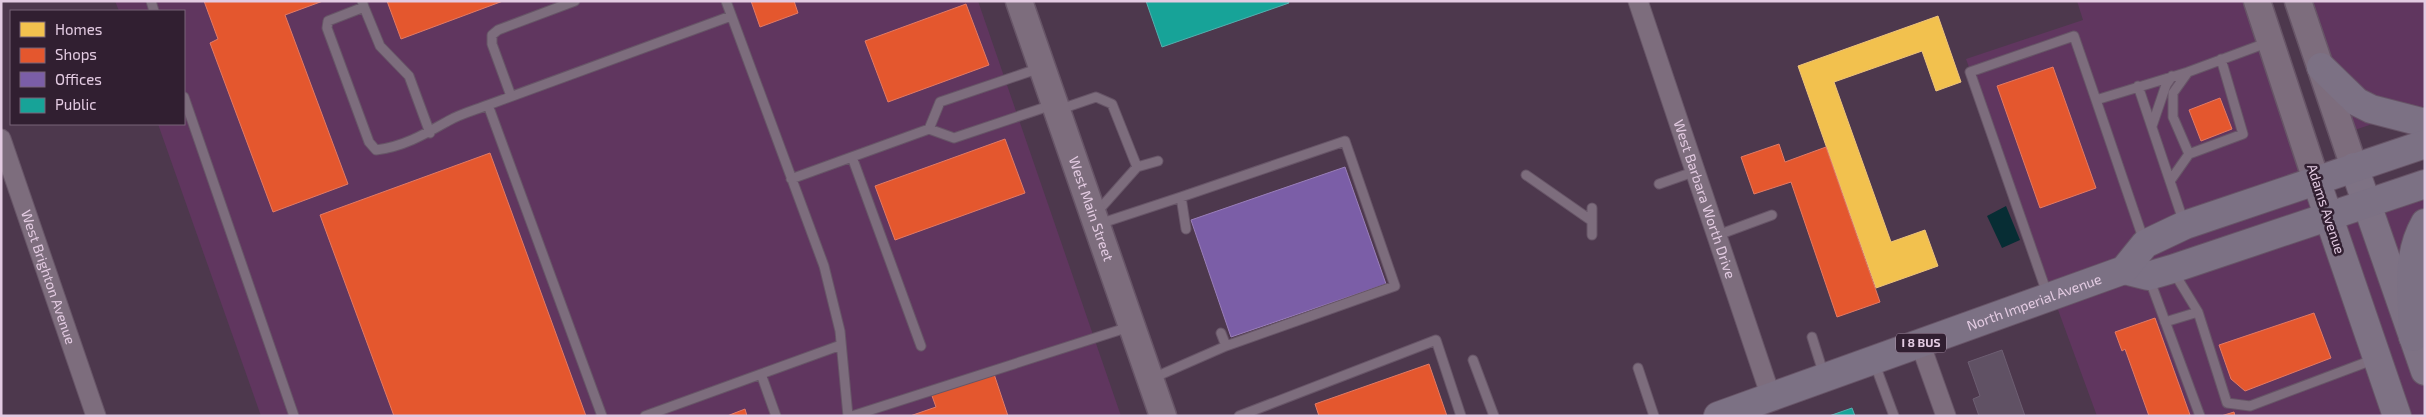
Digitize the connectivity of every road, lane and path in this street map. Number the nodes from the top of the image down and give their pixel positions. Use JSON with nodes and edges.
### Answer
{"nodes":[{"id":1,"x":575,"y":1,"type":"edge"},
{"id":2,"x":726,"y":1,"type":"edge"},
{"id":3,"x":1019,"y":1,"type":"edge"},
{"id":4,"x":1638,"y":1,"type":"edge"},
{"id":5,"x":2257,"y":1,"type":"edge"},
{"id":6,"x":2298,"y":1,"type":"edge"},
{"id":7,"x":363,"y":4,"type":"edge"},
{"id":8,"x":731,"y":16,"type":"junction"},
{"id":9,"x":2270,"y":42,"type":"junction"},
{"id":10,"x":2222,"y":60,"type":"junction"},
{"id":11,"x":1042,"y":67,"type":"junction"},
{"id":12,"x":2321,"y":67,"type":"junction"},
{"id":13,"x":2188,"y":72,"type":"junction"},
{"id":14,"x":2172,"y":76,"type":"junction"},
{"id":15,"x":2138,"y":86,"type":"junction"},
{"id":16,"x":511,"y":96,"type":"junction"},
{"id":17,"x":185,"y":100,"type":"edge"},
{"id":18,"x":2096,"y":100,"type":"junction"},
{"id":19,"x":488,"y":105,"type":"junction"},
{"id":20,"x":1056,"y":107,"type":"junction"},
{"id":21,"x":2425,"y":123,"type":"edge"},
{"id":22,"x":2152,"y":126,"type":"junction"},
{"id":23,"x":929,"y":129,"type":"junction"},
{"id":24,"x":430,"y":133,"type":"junction"},
{"id":25,"x":1,"y":139,"type":"edge"},
{"id":26,"x":2425,"y":144,"type":"edge"},
{"id":27,"x":2189,"y":154,"type":"junction"},
{"id":28,"x":852,"y":157,"type":"junction"},
{"id":29,"x":1158,"y":161,"type":"dead end"},
{"id":30,"x":1136,"y":167,"type":"junction"},
{"id":31,"x":2354,"y":167,"type":"junction"},
{"id":32,"x":1696,"y":171,"type":"junction"},
{"id":33,"x":1526,"y":174,"type":"dead end"},
{"id":34,"x":791,"y":179,"type":"junction"},
{"id":35,"x":2316,"y":180,"type":"junction"},
{"id":36,"x":2170,"y":181,"type":"junction"},
{"id":37,"x":1660,"y":184,"type":"dead end"},
{"id":38,"x":2425,"y":184,"type":"edge"},
{"id":39,"x":1181,"y":197,"type":"junction"},
{"id":40,"x":2367,"y":203,"type":"junction"},
{"id":41,"x":1592,"y":208,"type":"dead end"},
{"id":42,"x":1772,"y":215,"type":"dead end"},
{"id":43,"x":2328,"y":217,"type":"junction"},
{"id":44,"x":1095,"y":220,"type":"junction"},
{"id":45,"x":1592,"y":221,"type":"junction"},
{"id":46,"x":2425,"y":223,"type":"edge"},
{"id":47,"x":2185,"y":225,"type":"junction"},
{"id":48,"x":1186,"y":229,"type":"dead end"},
{"id":49,"x":1592,"y":235,"type":"dead end"},
{"id":50,"x":1718,"y":235,"type":"junction"},
{"id":51,"x":2145,"y":244,"type":"junction"},
{"id":52,"x":2148,"y":272,"type":"junction"},
{"id":53,"x":2049,"y":297,"type":"junction"},
{"id":54,"x":2198,"y":312,"type":"junction"},
{"id":55,"x":2165,"y":322,"type":"junction"},
{"id":56,"x":1132,"y":327,"type":"junction"},
{"id":57,"x":1221,"y":333,"type":"dead end"},
{"id":58,"x":1812,"y":337,"type":"dead end"},
{"id":59,"x":2413,"y":337,"type":"junction"},
{"id":60,"x":1920,"y":343,"type":"junction"},
{"id":61,"x":841,"y":345,"type":"junction"},
{"id":62,"x":921,"y":346,"type":"dead end"},
{"id":63,"x":1226,"y":346,"type":"junction"},
{"id":64,"x":2377,"y":358,"type":"junction"},
{"id":65,"x":1473,"y":360,"type":"dead end"},
{"id":66,"x":1873,"y":360,"type":"junction"},
{"id":67,"x":1638,"y":368,"type":"dead end"},
{"id":68,"x":2424,"y":368,"type":"edge"},
{"id":69,"x":761,"y":374,"type":"junction"},
{"id":70,"x":1825,"y":377,"type":"junction"},
{"id":71,"x":1150,"y":379,"type":"junction"},
{"id":72,"x":1763,"y":402,"type":"junction"},
{"id":73,"x":96,"y":416,"type":"edge"},
{"id":74,"x":294,"y":416,"type":"edge"},
{"id":75,"x":602,"y":416,"type":"edge"},
{"id":76,"x":645,"y":416,"type":"edge"},
{"id":77,"x":776,"y":416,"type":"edge"},
{"id":78,"x":848,"y":416,"type":"edge"},
{"id":79,"x":852,"y":416,"type":"edge"},
{"id":80,"x":1163,"y":416,"type":"edge"},
{"id":81,"x":1239,"y":416,"type":"edge"},
{"id":82,"x":1462,"y":416,"type":"edge"},
{"id":83,"x":1494,"y":416,"type":"edge"},
{"id":84,"x":1654,"y":416,"type":"edge"},
{"id":85,"x":1718,"y":416,"type":"edge"},
{"id":86,"x":1894,"y":416,"type":"edge"},
{"id":87,"x":1946,"y":416,"type":"edge"},
{"id":88,"x":2200,"y":416,"type":"edge"},
{"id":89,"x":2397,"y":416,"type":"edge"}],
"edges":[{"from":1,"to":16,"type":"lane"},
{"from":2,"to":8,"type":"lane"},
{"from":3,"to":11,"type":"street","name":"West Main Street"},
{"from":4,"to":32,"type":"street","name":"West Barbara Worth Drive"},
{"from":5,"to":9,"type":"street","name":"Adams Avenue"},
{"from":6,"to":12,"type":"street"},
{"from":7,"to":24,"type":"lane"},
{"from":7,"to":24,"type":"lane"},
{"from":8,"to":16,"type":"lane"},
{"from":8,"to":34,"type":"lane"},
{"from":9,"to":10,"type":"lane"},
{"from":9,"to":35,"type":"street","name":"Adams Avenue"},
{"from":10,"to":13,"type":"lane"},
{"from":10,"to":27,"type":"lane"},
{"from":11,"to":20,"type":"street","name":"West Main Street"},
{"from":11,"to":23,"type":"lane"},
{"from":12,"to":21,"type":"highway"},
{"from":12,"to":31,"type":"street"},
{"from":13,"to":14,"type":"lane"},
{"from":13,"to":27,"type":"lane"},
{"from":14,"to":15,"type":"lane"},
{"from":14,"to":22,"type":"lane"},
{"from":15,"to":18,"type":"lane"},
{"from":15,"to":22,"type":"lane"},
{"from":16,"to":19,"type":"lane"},
{"from":17,"to":74,"type":"lane"},
{"from":18,"to":51,"type":"lane"},
{"from":18,"to":53,"type":"lane"},
{"from":19,"to":24,"type":"lane"},
{"from":19,"to":75,"type":"lane"},
{"from":20,"to":23,"type":"lane"},
{"from":20,"to":30,"type":"lane"},
{"from":20,"to":44,"type":"street","name":"West Main Street"},
{"from":22,"to":36,"type":"lane"},
{"from":23,"to":28,"type":"lane"},
{"from":25,"to":73,"type":"street","name":"West Brighton Avenue"},
{"from":26,"to":31,"type":"highway"},
{"from":27,"to":36,"type":"lane"},
{"from":28,"to":34,"type":"lane"},
{"from":28,"to":62,"type":"lane"},
{"from":29,"to":30,"type":"lane"},
{"from":30,"to":44,"type":"lane"},
{"from":31,"to":35,"type":"highway"},
{"from":31,"to":40,"type":"main road"},
{"from":32,"to":37,"type":"lane"},
{"from":32,"to":50,"type":"street","name":"West Barbara Worth Drive"},
{"from":33,"to":45,"type":"lane"},
{"from":34,"to":61,"type":"lane"},
{"from":35,"to":43,"type":"main road","name":"Adams Avenue"},
{"from":35,"to":47,"type":"highway"},
{"from":36,"to":47,"type":"lane"},
{"from":38,"to":40,"type":"highway","name":"North Imperial Avenue"},
{"from":39,"to":44,"type":"lane"},
{"from":39,"to":48,"type":"lane"},
{"from":39,"to":63,"type":"lane"},
{"from":40,"to":43,"type":"highway","name":"North Imperial Avenue"},
{"from":40,"to":59,"type":"main road"},
{"from":41,"to":45,"type":"lane"},
{"from":42,"to":50,"type":"lane"},
{"from":43,"to":52,"type":"highway","name":"North Imperial Avenue","number":"I 8 BUS"},
{"from":43,"to":64,"type":"main road","name":"Adams Avenue"},
{"from":44,"to":56,"type":"street","name":"West Main Street"},
{"from":45,"to":49,"type":"lane"},
{"from":46,"to":59,"type":"highway"},
{"from":47,"to":51,"type":"highway"},
{"from":50,"to":72,"type":"street","name":"West Barbara Worth Drive"},
{"from":51,"to":52,"type":"highway"},
{"from":52,"to":53,"type":"highway","name":"North Imperial Avenue","number":"I 8 BUS"},
{"from":52,"to":54,"type":"lane"},
{"from":52,"to":55,"type":"lane"},
{"from":53,"to":60,"type":"highway","name":"North Imperial Avenue","number":"I 8 BUS"},
{"from":54,"to":55,"type":"lane"},
{"from":54,"to":64,"type":"lane"},
{"from":55,"to":88,"type":"lane"},
{"from":56,"to":71,"type":"street","name":"West Main Street"},
{"from":56,"to":79,"type":"lane"},
{"from":57,"to":63,"type":"lane"},
{"from":58,"to":70,"type":"lane"},
{"from":59,"to":68,"type":"main road"},
{"from":60,"to":66,"type":"highway","name":"North Imperial Avenue","number":"I 8 BUS"},
{"from":60,"to":87,"type":"street"},
{"from":61,"to":69,"type":"lane"},
{"from":61,"to":78,"type":"lane"},
{"from":63,"to":71,"type":"lane"},
{"from":64,"to":89,"type":"main road","name":"Adams Avenue"},
{"from":65,"to":83,"type":"lane"},
{"from":66,"to":70,"type":"highway","name":"North Imperial Avenue","number":"I 8 BUS"},
{"from":66,"to":86,"type":"lane"},
{"from":67,"to":84,"type":"lane"},
{"from":69,"to":76,"type":"lane"},
{"from":69,"to":77,"type":"lane"},
{"from":70,"to":72,"type":"highway","name":"North Imperial Avenue","number":"I 8 BUS"},
{"from":71,"to":80,"type":"street","name":"West Main Street"},
{"from":72,"to":85,"type":"highway","name":"North Imperial Avenue","number":"I 8 BUS"},
{"from":81,"to":82,"type":"lane"}]}
